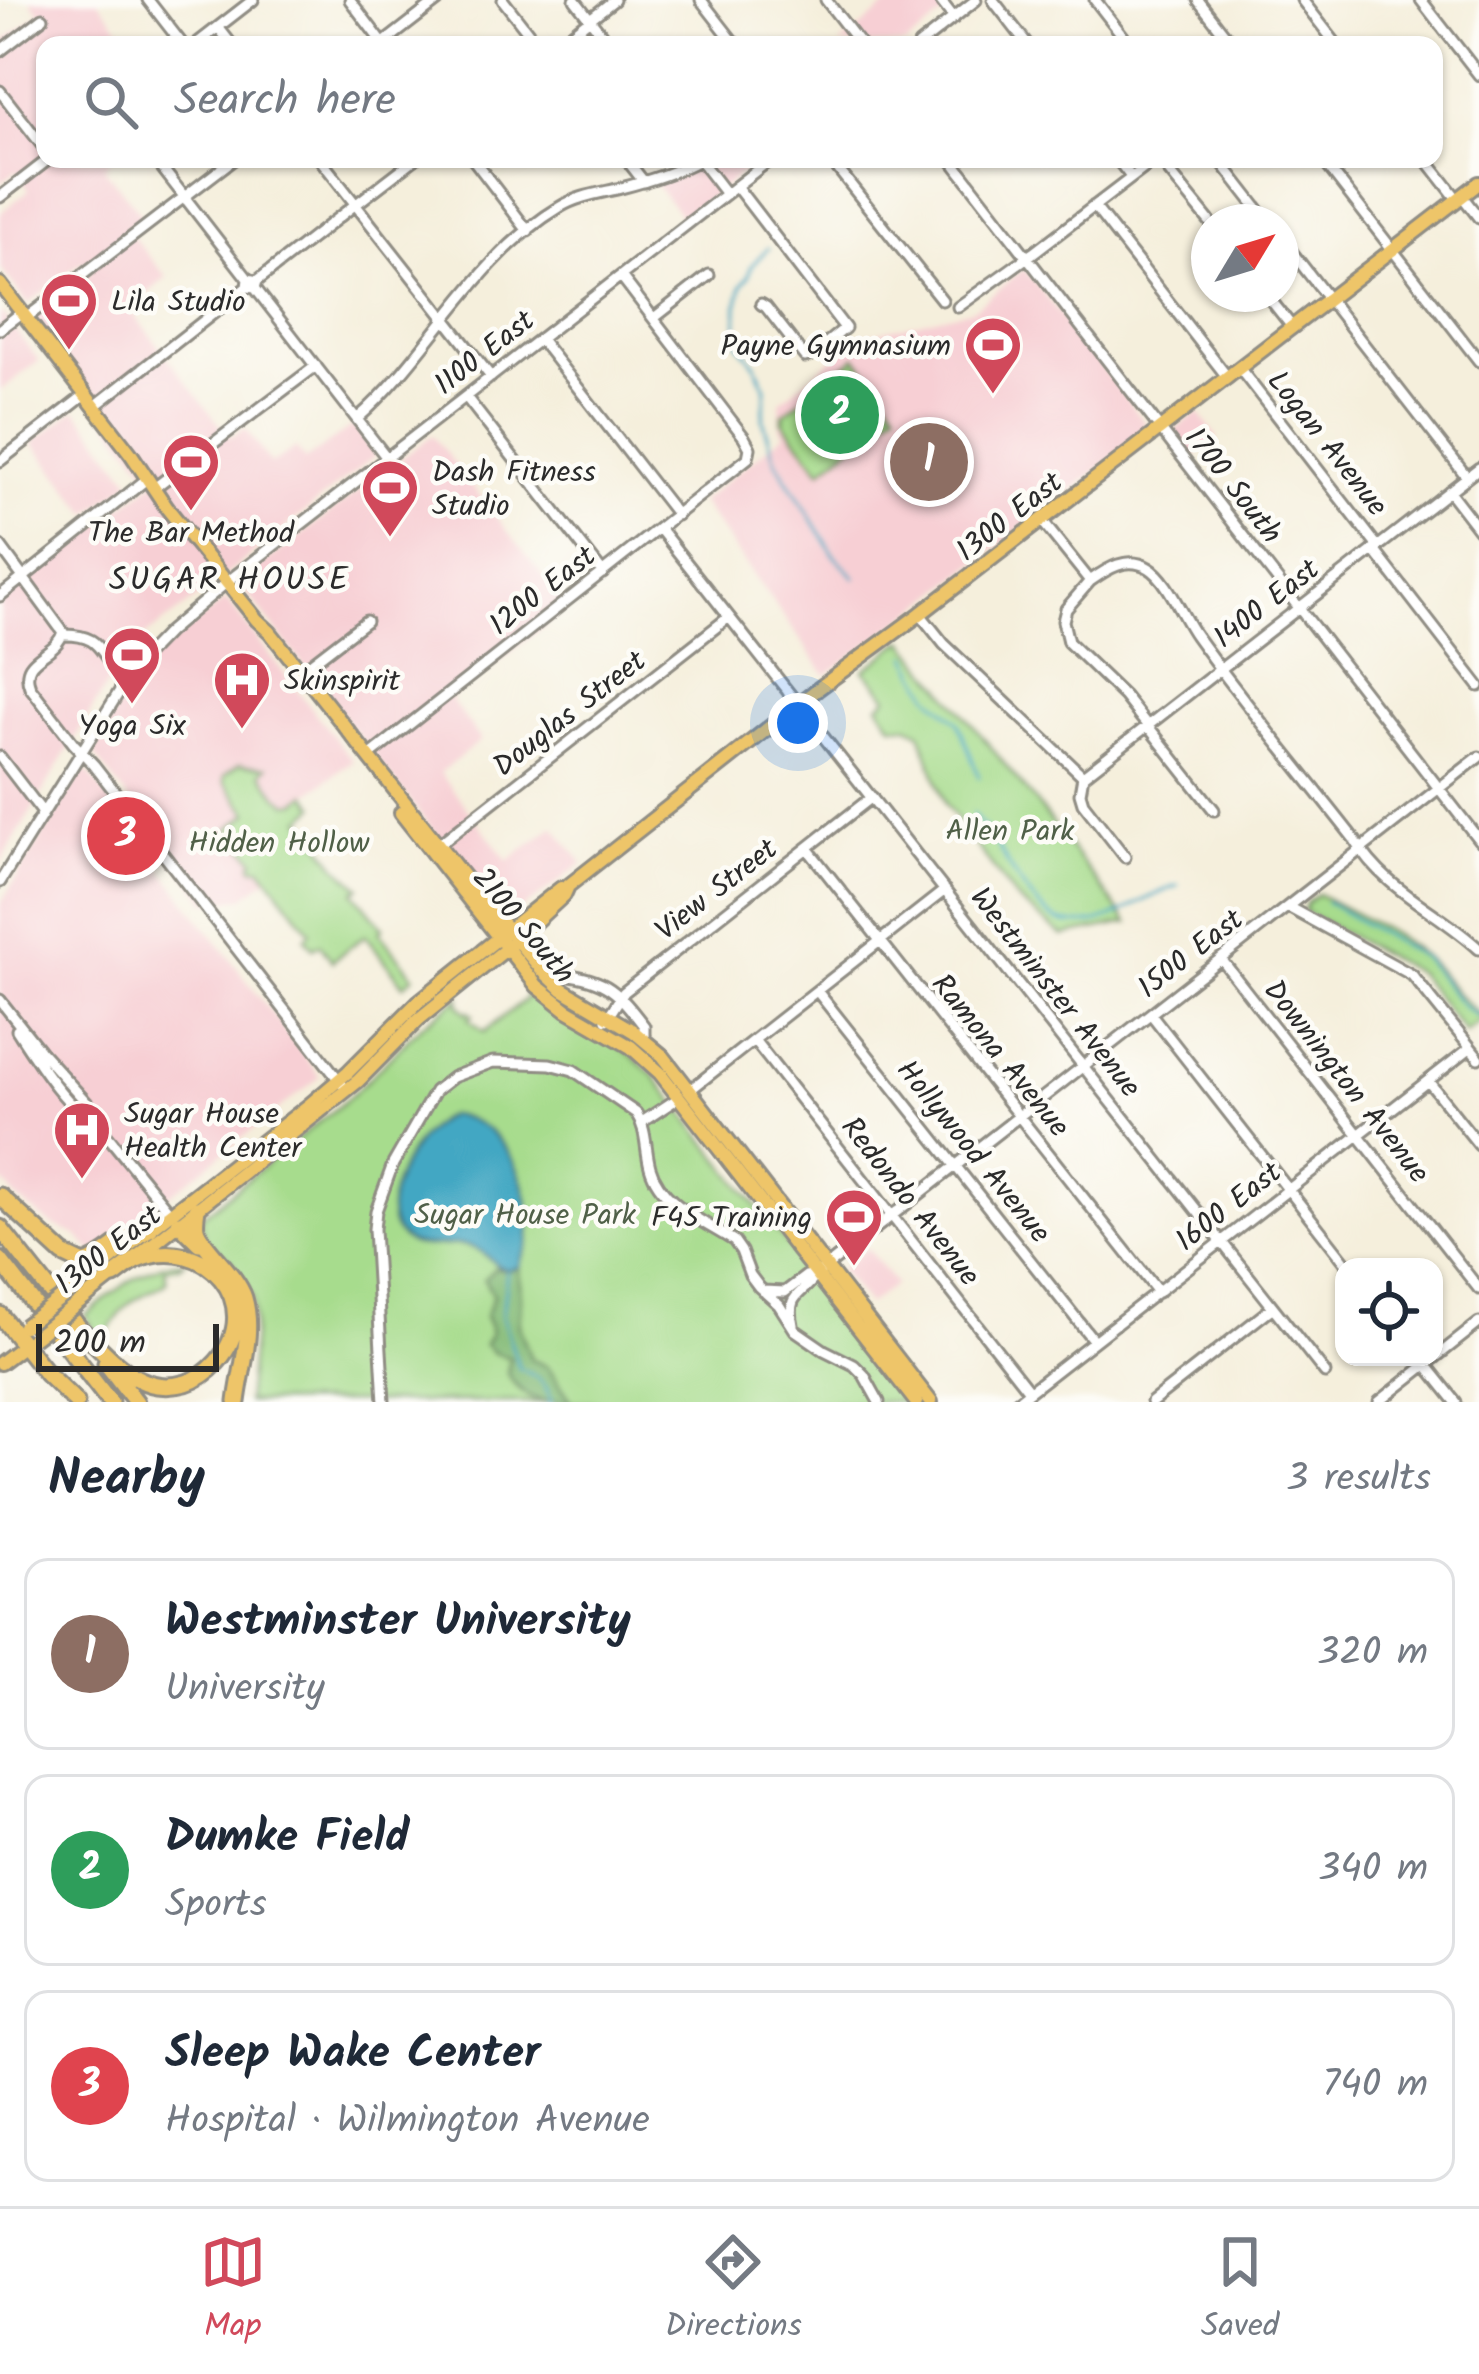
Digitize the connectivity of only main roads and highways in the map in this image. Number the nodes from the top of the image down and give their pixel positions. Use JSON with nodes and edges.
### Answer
{"nodes":[{"id":1,"x":1479,"y":183,"type":"edge"},
{"id":2,"x":0,"y":284,"type":"edge"},
{"id":3,"x":0,"y":294,"type":"edge"},
{"id":4,"x":25,"y":320,"type":"junction"},
{"id":5,"x":88,"y":402,"type":"junction"},
{"id":6,"x":257,"y":620,"type":"junction"},
{"id":7,"x":321,"y":709,"type":"junction"},
{"id":8,"x":344,"y":728,"type":"junction"},
{"id":9,"x":393,"y":802,"type":"junction"},
{"id":10,"x":438,"y":845,"type":"junction"},
{"id":11,"x":508,"y":939,"type":"junction"},
{"id":12,"x":605,"y":1023,"type":"junction"},
{"id":13,"x":343,"y":1085,"type":"junction"},
{"id":14,"x":685,"y":1094,"type":"junction"},
{"id":15,"x":0,"y":1196,"type":"edge"},
{"id":16,"x":197,"y":1209,"type":"junction"},
{"id":17,"x":175,"y":1218,"type":"junction"},
{"id":18,"x":0,"y":1228,"type":"edge"},
{"id":19,"x":150,"y":1229,"type":"junction"},
{"id":20,"x":0,"y":1260,"type":"edge"},
{"id":21,"x":227,"y":1270,"type":"junction"},
{"id":22,"x":822,"y":1270,"type":"junction"},
{"id":23,"x":114,"y":1276,"type":"junction"},
{"id":24,"x":75,"y":1297,"type":"junction"},
{"id":25,"x":0,"y":1316,"type":"edge"},
{"id":26,"x":78,"y":1327,"type":"junction"},
{"id":27,"x":19,"y":1338,"type":"edge"},
{"id":28,"x":0,"y":1363,"type":"edge"},
{"id":29,"x":76,"y":1402,"type":"edge"},
{"id":30,"x":110,"y":1402,"type":"edge"},
{"id":31,"x":136,"y":1402,"type":"edge"},
{"id":32,"x":237,"y":1402,"type":"edge"},
{"id":33,"x":916,"y":1402,"type":"edge"},
{"id":34,"x":931,"y":1402,"type":"edge"}],
"edges":[{"from":1,"to":11,"type":"main road","name":"1300 East"},
{"from":2,"to":4,"type":"main road","name":"2100 South"},
{"from":3,"to":4,"type":"main road","name":"2100 South"},
{"from":4,"to":5,"type":"main road","name":"2100 South"},
{"from":4,"to":5,"type":"main road","name":"2100 South"},
{"from":5,"to":6,"type":"main road","name":"2100 South"},
{"from":6,"to":7,"type":"main road","name":"2100 South"},
{"from":6,"to":8,"type":"main road","name":"2100 South"},
{"from":7,"to":8,"type":"main road"},
{"from":7,"to":9,"type":"main road","name":"2100 South"},
{"from":8,"to":10,"type":"main road","name":"2100 South"},
{"from":9,"to":10,"type":"main road"},
{"from":9,"to":11,"type":"main road","name":"2100 South"},
{"from":10,"to":11,"type":"main road","name":"2100 South"},
{"from":11,"to":12,"type":"main road","name":"2100 South"},
{"from":11,"to":13,"type":"main road","name":"1300 East"},
{"from":12,"to":14,"type":"main road","name":"2100 South"},
{"from":12,"to":14,"type":"main road","name":"2100 South"},
{"from":13,"to":16,"type":"main road","name":"1300 East"},
{"from":13,"to":17,"type":"main road","name":"1300 East"},
{"from":14,"to":22,"type":"main road","name":"2100 South"},
{"from":15,"to":19,"type":"highway"},
{"from":16,"to":17,"type":"main road","name":"1300 East"},
{"from":16,"to":21,"type":"highway"},
{"from":17,"to":19,"type":"main road","name":"1300 East"},
{"from":17,"to":21,"type":"highway"},
{"from":17,"to":23,"type":"main road","name":"1300 East"},
{"from":18,"to":26,"type":"highway"},
{"from":19,"to":24,"type":"main road","name":"1300 East"},
{"from":20,"to":30,"type":"highway"},
{"from":21,"to":32,"type":"highway"},
{"from":22,"to":33,"type":"main road","name":"2100 South"},
{"from":22,"to":34,"type":"main road","name":"2100 South"},
{"from":23,"to":24,"type":"main road","name":"1300 East"},
{"from":23,"to":26,"type":"highway"},
{"from":24,"to":27,"type":"main road","name":"1300 East","bridge":true},
{"from":25,"to":27,"type":"highway"},
{"from":26,"to":31,"type":"highway"},
{"from":27,"to":28,"type":"main road","name":"1300 East"},
{"from":27,"to":29,"type":"highway"}]}
